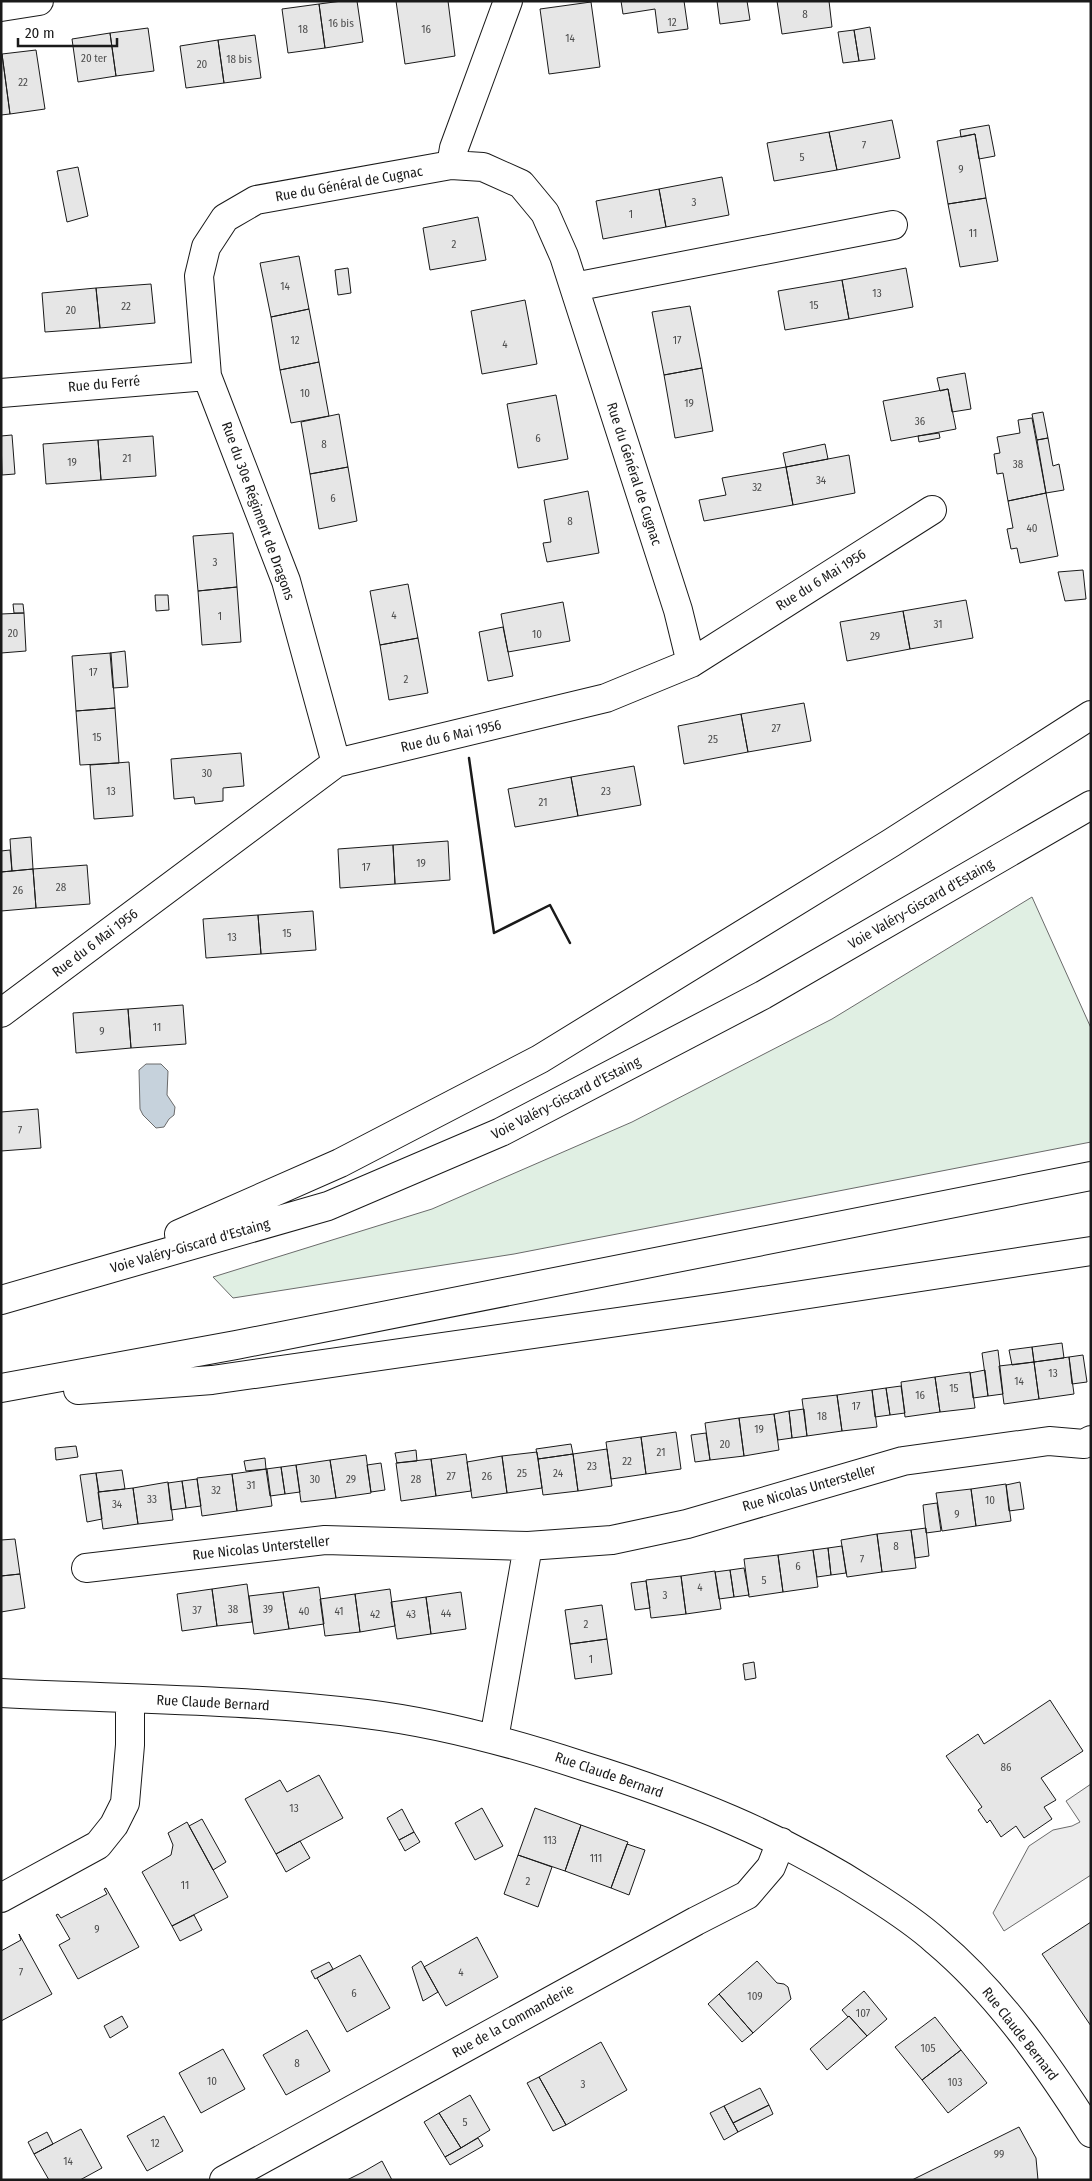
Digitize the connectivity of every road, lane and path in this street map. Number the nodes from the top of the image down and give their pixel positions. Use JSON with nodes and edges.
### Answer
{"nodes":[{"id":1,"x":39,"y":1,"type":"edge"},
{"id":2,"x":508,"y":1,"type":"edge"},
{"id":3,"x":1,"y":7,"type":"edge"},
{"id":4,"x":451,"y":165,"type":"junction"},
{"id":5,"x":893,"y":225,"type":"dead end"},
{"id":6,"x":574,"y":286,"type":"junction"},
{"id":7,"x":207,"y":376,"type":"junction"},
{"id":8,"x":1,"y":393,"type":"edge"},
{"id":9,"x":932,"y":510,"type":"dead end"},
{"id":10,"x":691,"y":663,"type":"junction"},
{"id":11,"x":1091,"y":715,"type":"edge"},
{"id":12,"x":336,"y":763,"type":"junction"},
{"id":13,"x":1091,"y":805,"type":"edge"},
{"id":14,"x":1,"y":1013,"type":"edge"},
{"id":15,"x":1091,"y":1176,"type":"edge"},
{"id":16,"x":1091,"y":1251,"type":"edge"},
{"id":17,"x":81,"y":1278,"type":"junction"},
{"id":18,"x":1,"y":1300,"type":"edge"},
{"id":19,"x":1,"y":1388,"type":"edge"},
{"id":20,"x":1,"y":1396,"type":"edge"},
{"id":21,"x":1091,"y":1440,"type":"edge"},
{"id":22,"x":528,"y":1546,"type":"junction"},
{"id":23,"x":86,"y":1568,"type":"dead end"},
{"id":24,"x":1,"y":1693,"type":"edge"},
{"id":25,"x":130,"y":1699,"type":"junction"},
{"id":26,"x":494,"y":1739,"type":"junction"},
{"id":27,"x":781,"y":1842,"type":"junction"},
{"id":28,"x":1,"y":1898,"type":"edge"},
{"id":29,"x":1091,"y":2133,"type":"edge"},
{"id":30,"x":224,"y":2180,"type":"edge"}],
"edges":[{"from":1,"to":3,"type":"main road"},
{"from":2,"to":4,"type":"main road"},
{"from":4,"to":6,"type":"main road","name":"Rue du Général de Cugnac"},
{"from":4,"to":7,"type":"main road","name":"Rue du Général de Cugnac"},
{"from":5,"to":6,"type":"main road"},
{"from":6,"to":10,"type":"main road","name":"Rue du Général de Cugnac"},
{"from":7,"to":8,"type":"main road","name":"Rue du Ferré"},
{"from":7,"to":12,"type":"main road","name":"Rue du 30e Régiment de Dragons"},
{"from":9,"to":10,"type":"main road","name":"Rue du 6 Mai 1956"},
{"from":10,"to":12,"type":"main road","name":"Rue du 6 Mai 1956"},
{"from":11,"to":17,"type":"main road"},
{"from":12,"to":14,"type":"main road","name":"Rue du 6 Mai 1956"},
{"from":13,"to":17,"type":"main road","name":"Voie Valéry-Giscard d'Estaing"},
{"from":15,"to":19,"type":"main road"},
{"from":16,"to":20,"type":"main road"},
{"from":17,"to":18,"type":"main road","name":"Voie Valéry-Giscard d'Estaing"},
{"from":21,"to":22,"type":"main road","name":"Rue Nicolas Untersteller"},
{"from":22,"to":23,"type":"main road","name":"Rue Nicolas Untersteller"},
{"from":22,"to":26,"type":"main road"},
{"from":24,"to":25,"type":"main road","name":"Rue Claude Bernard"},
{"from":25,"to":26,"type":"main road","name":"Rue Claude Bernard"},
{"from":25,"to":28,"type":"main road"},
{"from":26,"to":27,"type":"main road","name":"Rue Claude Bernard"},
{"from":27,"to":29,"type":"main road","name":"Rue Claude Bernard"},
{"from":27,"to":30,"type":"main road","name":"Rue de la Commanderie"}]}
